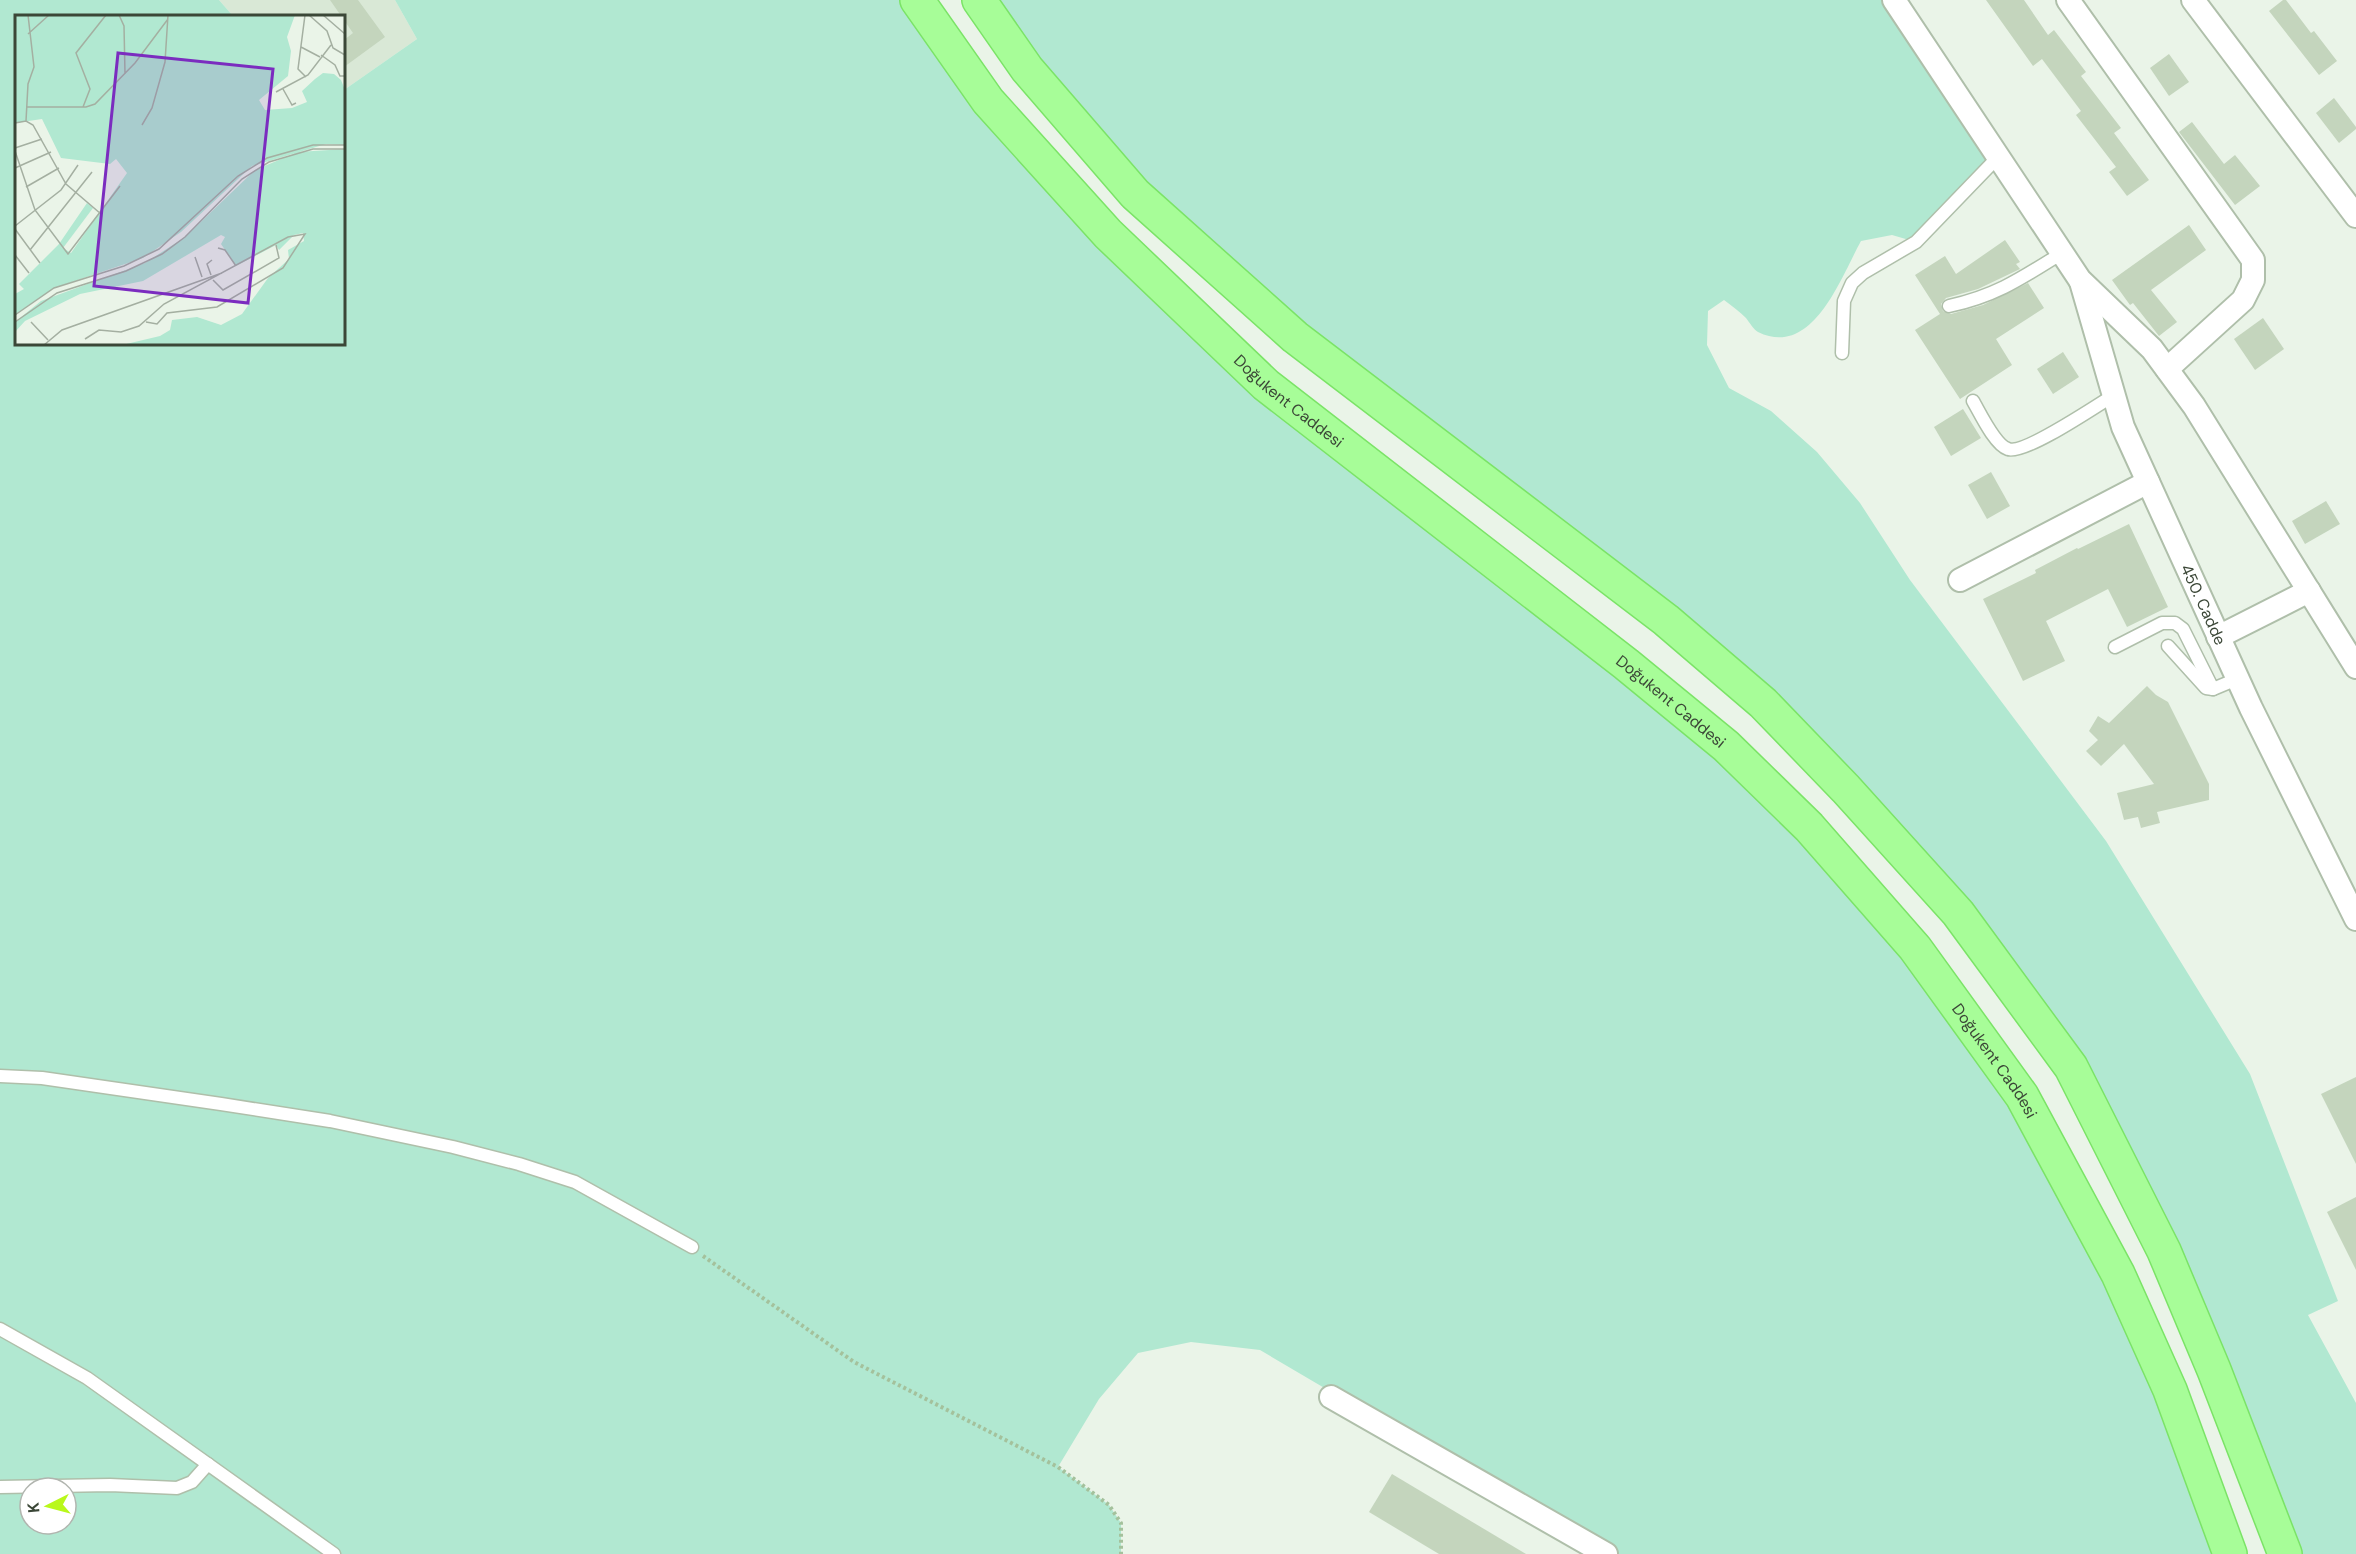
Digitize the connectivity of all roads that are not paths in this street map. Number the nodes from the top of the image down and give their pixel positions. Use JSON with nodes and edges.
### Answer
{"nodes":[{"id":1,"x":917,"y":0,"type":"edge"},
{"id":2,"x":979,"y":0,"type":"edge"},
{"id":3,"x":1894,"y":0,"type":"edge"},
{"id":4,"x":2068,"y":0,"type":"edge"},
{"id":5,"x":2193,"y":0,"type":"edge"},
{"id":6,"x":1998,"y":157,"type":"junction"},
{"id":7,"x":2356,"y":216,"type":"edge"},
{"id":8,"x":2062,"y":253,"type":"junction"},
{"id":9,"x":2080,"y":280,"type":"junction"},
{"id":10,"x":1949,"y":306,"type":"dead end"},
{"id":11,"x":1842,"y":354,"type":"dead end"},
{"id":12,"x":2167,"y":369,"type":"junction"},
{"id":13,"x":2114,"y":395,"type":"junction"},
{"id":14,"x":1973,"y":401,"type":"dead end"},
{"id":15,"x":2148,"y":482,"type":"junction"},
{"id":16,"x":1960,"y":580,"type":"dead end"},
{"id":17,"x":2308,"y":591,"type":"junction"},
{"id":18,"x":2218,"y":637,"type":"junction"},
{"id":19,"x":2169,"y":646,"type":"dead end"},
{"id":20,"x":2115,"y":647,"type":"dead end"},
{"id":21,"x":2356,"y":667,"type":"edge"},
{"id":22,"x":2237,"y":679,"type":"junction"},
{"id":23,"x":2213,"y":689,"type":"junction"},
{"id":24,"x":2356,"y":919,"type":"edge"},
{"id":25,"x":0,"y":1076,"type":"edge"},
{"id":26,"x":692,"y":1247,"type":"road end"},
{"id":27,"x":0,"y":1329,"type":"edge"},
{"id":28,"x":1331,"y":1397,"type":"dead end"},
{"id":29,"x":208,"y":1464,"type":"junction"},
{"id":30,"x":0,"y":1488,"type":"edge"},
{"id":31,"x":334,"y":1554,"type":"edge"},
{"id":32,"x":1606,"y":1554,"type":"edge"},
{"id":33,"x":2230,"y":1554,"type":"edge"},
{"id":34,"x":2285,"y":1554,"type":"edge"}],
"edges":[{"from":1,"to":33,"type":"main road","name":"Doğukent Caddesi"},
{"from":2,"to":34,"type":"main road"},
{"from":3,"to":6,"type":"street"},
{"from":4,"to":12,"type":"street"},
{"from":5,"to":7,"type":"street"},
{"from":6,"to":8,"type":"street"},
{"from":6,"to":11,"type":"lane"},
{"from":8,"to":9,"type":"street"},
{"from":8,"to":10,"type":"lane"},
{"from":9,"to":12,"type":"street"},
{"from":9,"to":13,"type":"street","name":"450. Cadde"},
{"from":12,"to":17,"type":"street"},
{"from":13,"to":14,"type":"lane"},
{"from":13,"to":15,"type":"street","name":"450. Cadde"},
{"from":15,"to":16,"type":"street"},
{"from":15,"to":18,"type":"street","name":"450. Cadde"},
{"from":17,"to":18,"type":"street"},
{"from":17,"to":21,"type":"street"},
{"from":18,"to":22,"type":"street","name":"450. Cadde"},
{"from":19,"to":23,"type":"lane"},
{"from":20,"to":23,"type":"lane"},
{"from":22,"to":23,"type":"lane"},
{"from":22,"to":24,"type":"street","name":"450. Cadde"},
{"from":25,"to":26,"type":"lane"},
{"from":27,"to":29,"type":"lane"},
{"from":28,"to":32,"type":"street"},
{"from":29,"to":30,"type":"lane"},
{"from":29,"to":31,"type":"lane"}]}
